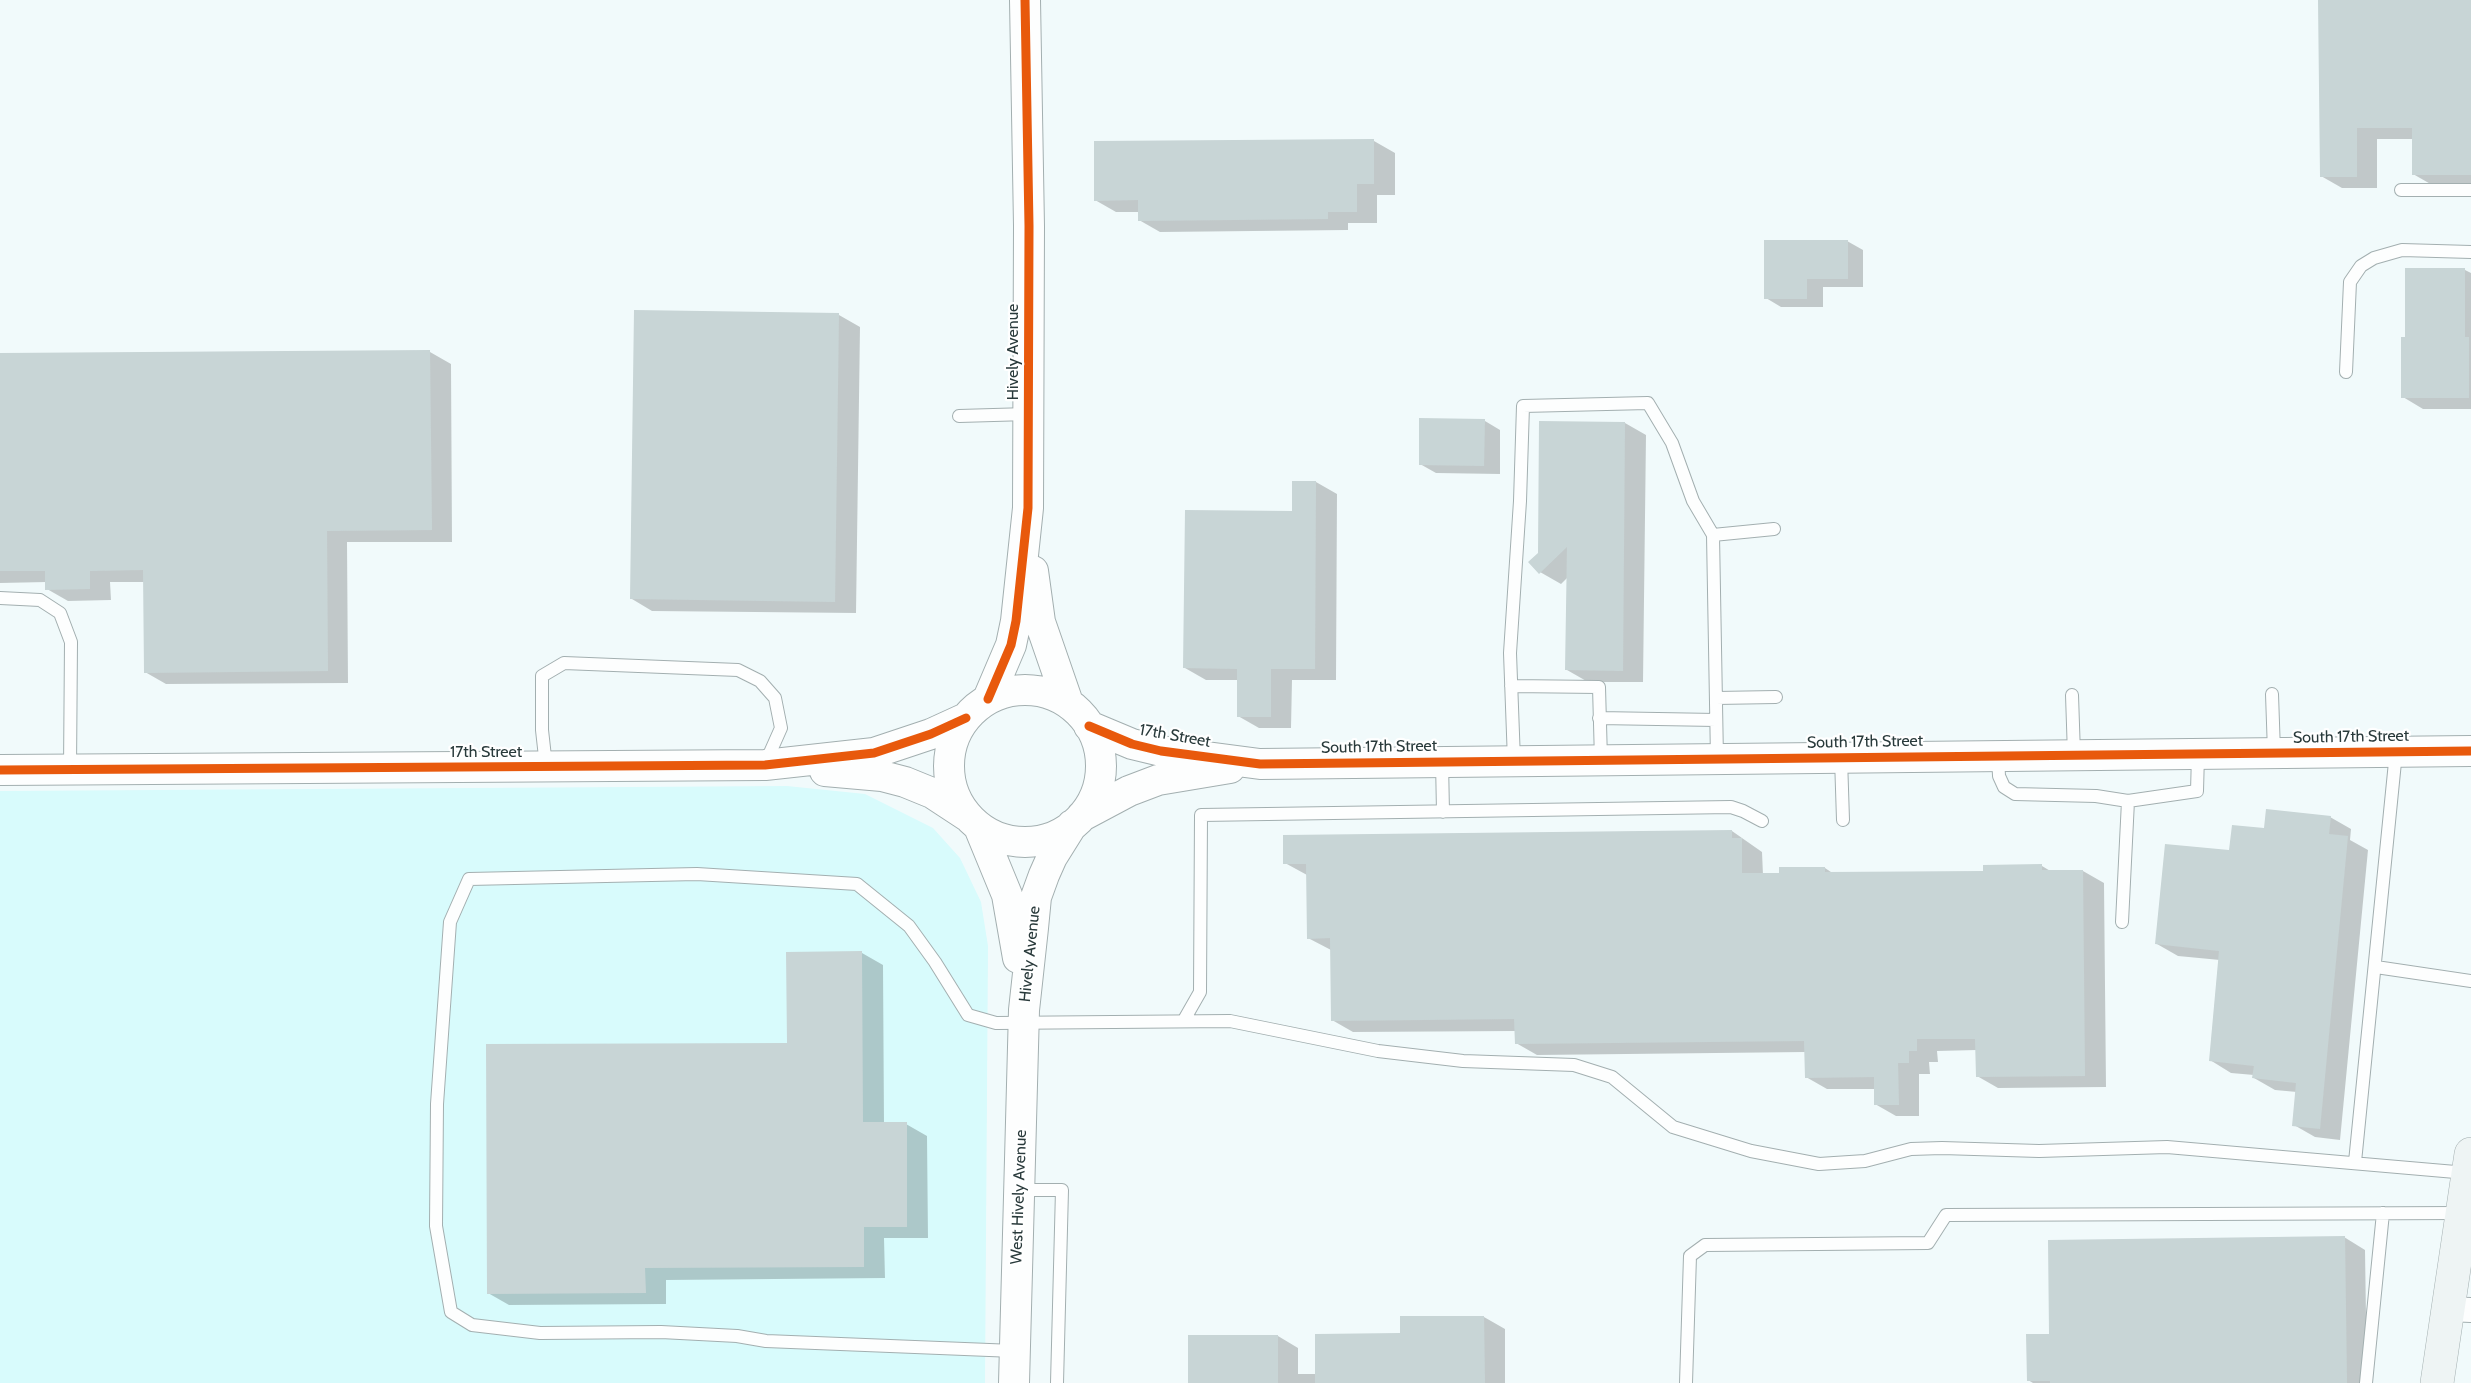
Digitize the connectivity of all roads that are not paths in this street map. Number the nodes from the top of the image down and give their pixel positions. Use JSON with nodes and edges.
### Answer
{"nodes":[{"id":1,"x":1025,"y":0,"type":"edge"},
{"id":2,"x":2401,"y":190,"type":"dead end"},
{"id":3,"x":2471,"y":190,"type":"edge"},
{"id":4,"x":2471,"y":252,"type":"edge"},
{"id":5,"x":2346,"y":372,"type":"dead end"},
{"id":6,"x":1028,"y":414,"type":"junction"},
{"id":7,"x":959,"y":416,"type":"dead end"},
{"id":8,"x":1028,"y":508,"type":"junction"},
{"id":9,"x":1774,"y":529,"type":"dead end"},
{"id":10,"x":1713,"y":535,"type":"junction"},
{"id":11,"x":0,"y":598,"type":"edge"},
{"id":12,"x":1511,"y":686,"type":"junction"},
{"id":13,"x":2272,"y":694,"type":"dead end"},
{"id":14,"x":2072,"y":695,"type":"dead end"},
{"id":15,"x":1776,"y":698,"type":"dead end"},
{"id":16,"x":988,"y":699,"type":"junction"},
{"id":17,"x":1716,"y":699,"type":"junction"},
{"id":18,"x":1068,"y":703,"type":"junction"},
{"id":19,"x":966,"y":718,"type":"junction"},
{"id":20,"x":1599,"y":718,"type":"junction"},
{"id":21,"x":1716,"y":720,"type":"junction"},
{"id":22,"x":1089,"y":726,"type":"junction"},
{"id":23,"x":2471,"y":751,"type":"edge"},
{"id":24,"x":2396,"y":752,"type":"junction"},
{"id":25,"x":2274,"y":753,"type":"junction"},
{"id":26,"x":2198,"y":754,"type":"junction"},
{"id":27,"x":2074,"y":755,"type":"junction"},
{"id":28,"x":1998,"y":756,"type":"junction"},
{"id":29,"x":1841,"y":758,"type":"junction"},
{"id":30,"x":1717,"y":759,"type":"junction"},
{"id":31,"x":1600,"y":760,"type":"junction"},
{"id":32,"x":1514,"y":761,"type":"junction"},
{"id":33,"x":1442,"y":762,"type":"junction"},
{"id":34,"x":1260,"y":764,"type":"junction"},
{"id":35,"x":765,"y":765,"type":"junction"},
{"id":36,"x":546,"y":766,"type":"junction"},
{"id":37,"x":0,"y":770,"type":"edge"},
{"id":38,"x":70,"y":770,"type":"junction"},
{"id":39,"x":2128,"y":801,"type":"junction"},
{"id":40,"x":1443,"y":812,"type":"junction"},
{"id":41,"x":1843,"y":820,"type":"dead end"},
{"id":42,"x":1077,"y":821,"type":"junction"},
{"id":43,"x":1762,"y":821,"type":"dead end"},
{"id":44,"x":974,"y":822,"type":"junction"},
{"id":45,"x":2122,"y":922,"type":"dead end"},
{"id":46,"x":2376,"y":967,"type":"junction"},
{"id":47,"x":2471,"y":981,"type":"edge"},
{"id":48,"x":1024,"y":1016,"type":"junction"},
{"id":49,"x":1184,"y":1020,"type":"junction"},
{"id":50,"x":2355,"y":1162,"type":"junction"},
{"id":51,"x":2470,"y":1163,"type":"edge"},
{"id":52,"x":1019,"y":1190,"type":"junction"},
{"id":53,"x":2383,"y":1214,"type":"junction"},
{"id":54,"x":2462,"y":1214,"type":"junction"},
{"id":55,"x":2459,"y":1309,"type":"edge"},
{"id":56,"x":1015,"y":1352,"type":"junction"},
{"id":57,"x":1014,"y":1383,"type":"edge"},
{"id":58,"x":1057,"y":1383,"type":"edge"},
{"id":59,"x":1686,"y":1383,"type":"edge"},
{"id":60,"x":2366,"y":1383,"type":"edge"},
{"id":61,"x":2437,"y":1383,"type":"edge"}],
"edges":[{"from":1,"to":6,"type":"street","name":"Hively Avenue"},
{"from":2,"to":3,"type":"lane"},
{"from":4,"to":5,"type":"lane"},
{"from":6,"to":7,"type":"lane"},
{"from":6,"to":8,"type":"street","name":"Hively Avenue"},
{"from":8,"to":16,"type":"street","name":"Hively Avenue"},
{"from":8,"to":18,"type":"street","name":"Hively Avenue"},
{"from":9,"to":10,"type":"lane"},
{"from":10,"to":12,"type":"lane"},
{"from":10,"to":17,"type":"lane"},
{"from":11,"to":38,"type":"lane"},
{"from":12,"to":20,"type":"lane"},
{"from":12,"to":32,"type":"lane"},
{"from":13,"to":25,"type":"lane"},
{"from":14,"to":27,"type":"lane"},
{"from":15,"to":17,"type":"lane"},
{"from":16,"to":18,"type":"street"},
{"from":16,"to":19,"type":"street"},
{"from":17,"to":21,"type":"lane"},
{"from":18,"to":22,"type":"street"},
{"from":19,"to":35,"type":"street","name":"17th Street"},
{"from":19,"to":44,"type":"street"},
{"from":20,"to":21,"type":"lane"},
{"from":20,"to":31,"type":"lane"},
{"from":21,"to":30,"type":"lane"},
{"from":22,"to":34,"type":"street","name":"17th Street"},
{"from":22,"to":42,"type":"street"},
{"from":23,"to":24,"type":"street","name":"South 17th Street"},
{"from":24,"to":25,"type":"street","name":"South 17th Street"},
{"from":24,"to":46,"type":"lane"},
{"from":25,"to":26,"type":"street","name":"South 17th Street"},
{"from":26,"to":27,"type":"street","name":"South 17th Street"},
{"from":26,"to":39,"type":"lane"},
{"from":27,"to":28,"type":"street","name":"South 17th Street"},
{"from":28,"to":29,"type":"street","name":"South 17th Street"},
{"from":28,"to":39,"type":"lane"},
{"from":29,"to":30,"type":"street","name":"South 17th Street"},
{"from":29,"to":41,"type":"lane"},
{"from":30,"to":31,"type":"street","name":"South 17th Street"},
{"from":31,"to":32,"type":"street","name":"South 17th Street"},
{"from":32,"to":33,"type":"street","name":"South 17th Street"},
{"from":33,"to":34,"type":"street","name":"South 17th Street"},
{"from":33,"to":40,"type":"lane"},
{"from":34,"to":42,"type":"street","name":"17th Street"},
{"from":35,"to":36,"type":"street","name":"17th Street"},
{"from":35,"to":36,"type":"lane"},
{"from":35,"to":44,"type":"street","name":"17th Street"},
{"from":36,"to":38,"type":"street","name":"17th Street"},
{"from":37,"to":38,"type":"street","name":"17th Street"},
{"from":39,"to":45,"type":"lane"},
{"from":40,"to":43,"type":"lane"},
{"from":40,"to":49,"type":"lane"},
{"from":42,"to":44,"type":"street"},
{"from":42,"to":48,"type":"street","name":"Hively Avenue"},
{"from":44,"to":48,"type":"street","name":"Hively Avenue"},
{"from":46,"to":47,"type":"lane"},
{"from":46,"to":50,"type":"lane"},
{"from":48,"to":49,"type":"lane"},
{"from":48,"to":52,"type":"street","name":"West Hively Avenue"},
{"from":48,"to":56,"type":"lane"},
{"from":49,"to":50,"type":"lane"},
{"from":50,"to":51,"type":"lane"},
{"from":51,"to":54,"type":"main road"},
{"from":52,"to":56,"type":"street","name":"West Hively Avenue"},
{"from":52,"to":58,"type":"lane"},
{"from":53,"to":54,"type":"lane"},
{"from":53,"to":59,"type":"lane"},
{"from":53,"to":60,"type":"lane"},
{"from":54,"to":55,"type":"main road"},
{"from":55,"to":61,"type":"main road"},
{"from":56,"to":57,"type":"street","name":"West Hively Avenue"}]}
